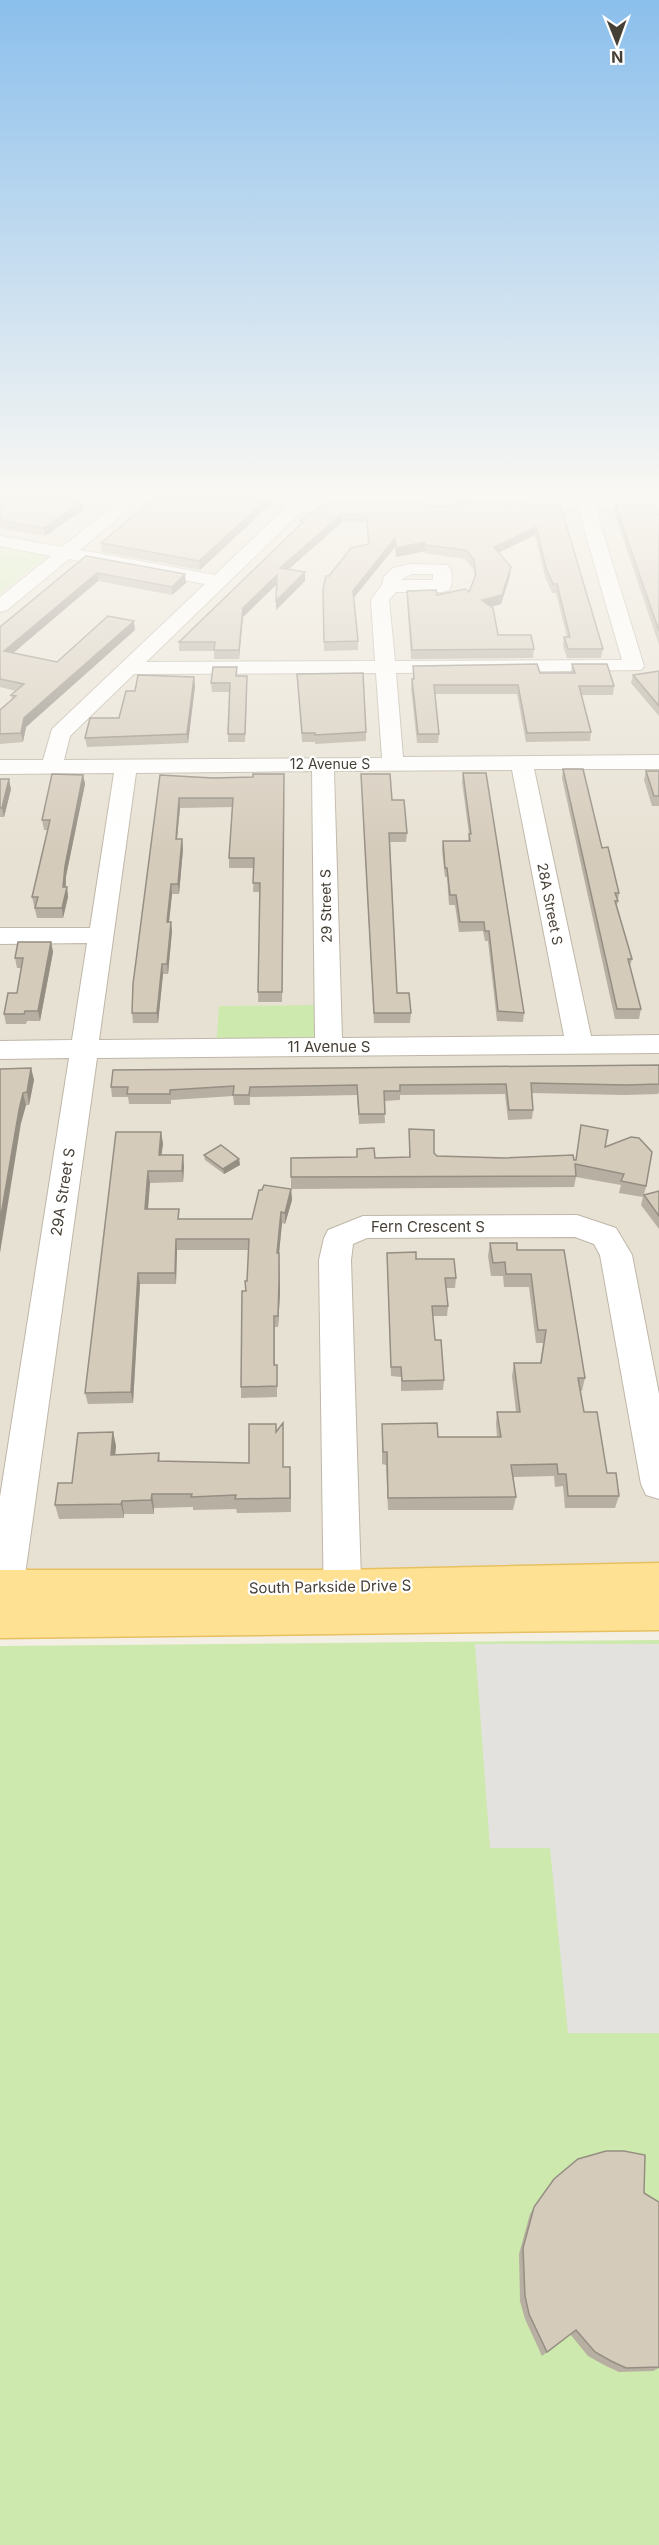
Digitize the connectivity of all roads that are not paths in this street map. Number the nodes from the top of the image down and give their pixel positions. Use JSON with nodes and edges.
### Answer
{"nodes":[{"id":1,"x":181,"y":618,"type":"edge"},
{"id":2,"x":381,"y":618,"type":"edge"},
{"id":3,"x":620,"y":618,"type":"edge"},
{"id":4,"x":384,"y":667,"type":"junction"},
{"id":5,"x":129,"y":668,"type":"junction"},
{"id":6,"x":659,"y":762,"type":"edge"},
{"id":7,"x":522,"y":763,"type":"junction"},
{"id":8,"x":323,"y":764,"type":"junction"},
{"id":9,"x":393,"y":764,"type":"junction"},
{"id":10,"x":52,"y":766,"type":"junction"},
{"id":11,"x":126,"y":766,"type":"junction"},
{"id":12,"x":0,"y":767,"type":"edge"},
{"id":13,"x":101,"y":935,"type":"junction"},
{"id":14,"x":0,"y":936,"type":"edge"},
{"id":15,"x":659,"y":1044,"type":"edge"},
{"id":16,"x":579,"y":1045,"type":"junction"},
{"id":17,"x":329,"y":1047,"type":"junction"},
{"id":18,"x":84,"y":1049,"type":"junction"},
{"id":19,"x":0,"y":1050,"type":"edge"},
{"id":20,"x":659,"y":1485,"type":"edge"},
{"id":21,"x":659,"y":1581,"type":"edge"},
{"id":22,"x":343,"y":1602,"type":"junction"},
{"id":23,"x":1,"y":1604,"type":"edge"},
{"id":24,"x":659,"y":1612,"type":"edge"}],
"edges":[{"from":1,"to":5,"type":"street"},
{"from":2,"to":4,"type":"street"},
{"from":3,"to":4,"type":"street"},
{"from":4,"to":5,"type":"street"},
{"from":4,"to":9,"type":"street"},
{"from":5,"to":10,"type":"street"},
{"from":6,"to":7,"type":"street","name":"12 Avenue S"},
{"from":7,"to":9,"type":"street","name":"12 Avenue S"},
{"from":7,"to":16,"type":"street","name":"28A Street S"},
{"from":8,"to":9,"type":"street","name":"12 Avenue S"},
{"from":8,"to":11,"type":"street","name":"12 Avenue S"},
{"from":8,"to":17,"type":"street","name":"29 Street S"},
{"from":10,"to":11,"type":"street","name":"12 Avenue S"},
{"from":10,"to":12,"type":"street","name":"12 Avenue S"},
{"from":11,"to":13,"type":"street","name":"29A Street S"},
{"from":13,"to":14,"type":"street"},
{"from":13,"to":18,"type":"street","name":"29A Street S"},
{"from":15,"to":16,"type":"street","name":"11 Avenue S"},
{"from":16,"to":17,"type":"street","name":"11 Avenue S"},
{"from":17,"to":18,"type":"street","name":"11 Avenue S"},
{"from":18,"to":19,"type":"street","name":"11 Avenue S"},
{"from":18,"to":23,"type":"street","name":"29A Street S"},
{"from":20,"to":22,"type":"street","name":"Fern Crescent S"},
{"from":21,"to":22,"type":"main road","name":"South Parkside Drive S"},
{"from":22,"to":23,"type":"main road","name":"South Parkside Drive S"},
{"from":22,"to":24,"type":"main road","name":"South Parkside Drive S"}]}
